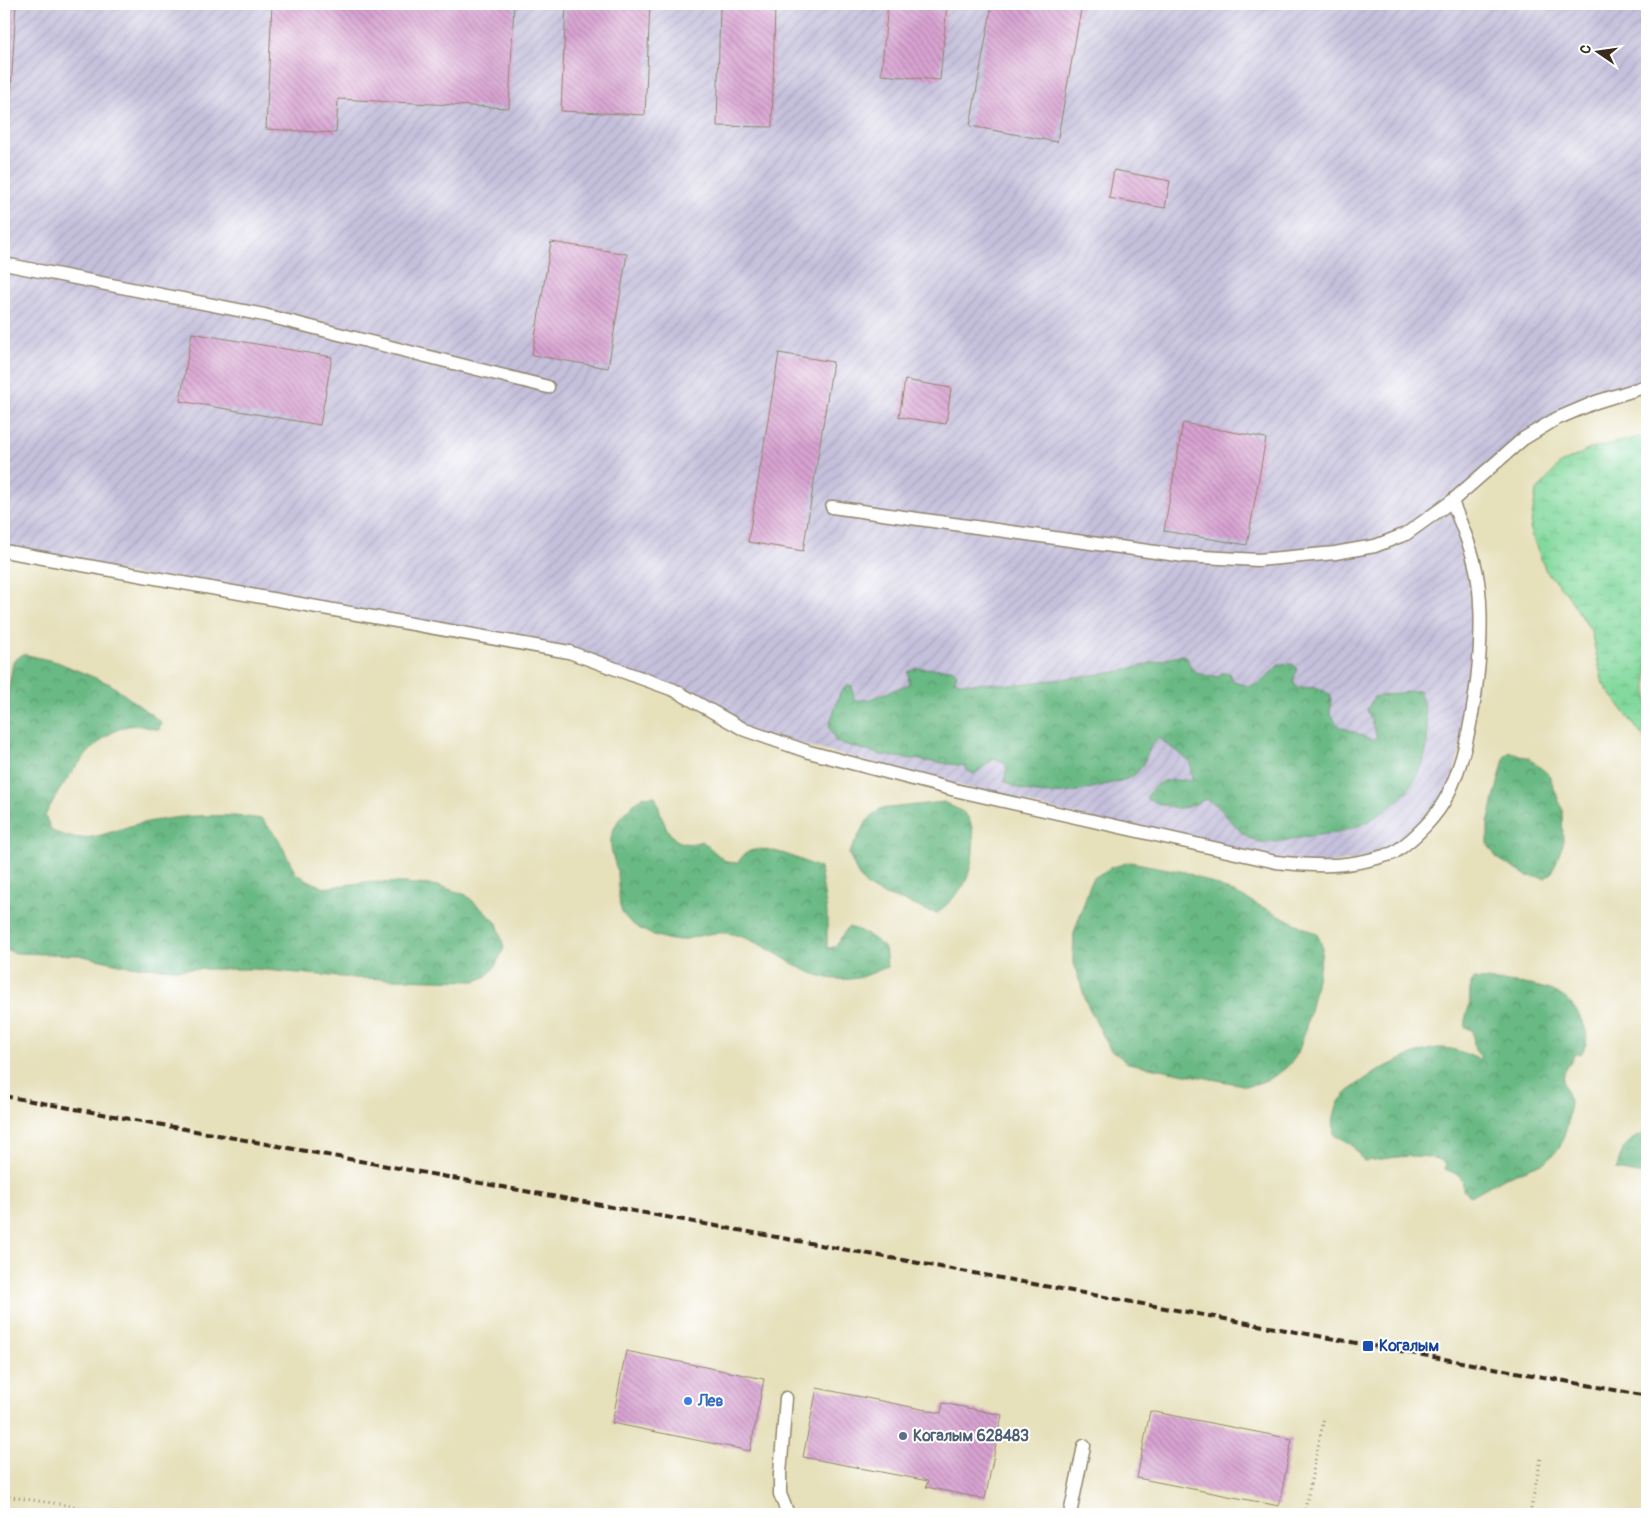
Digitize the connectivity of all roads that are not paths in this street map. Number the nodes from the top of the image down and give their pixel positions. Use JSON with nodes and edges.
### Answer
{"nodes":[{"id":1,"x":4,"y":264,"type":"edge"},
{"id":2,"x":1647,"y":386,"type":"edge"},
{"id":3,"x":548,"y":387,"type":"dead end"},
{"id":4,"x":1452,"y":501,"type":"junction"},
{"id":5,"x":832,"y":507,"type":"dead end"},
{"id":6,"x":4,"y":551,"type":"edge"},
{"id":7,"x":786,"y":1398,"type":"dead end"},
{"id":8,"x":1084,"y":1446,"type":"dead end"},
{"id":9,"x":788,"y":1514,"type":"edge"},
{"id":10,"x":1070,"y":1514,"type":"edge"}],
"edges":[{"from":1,"to":3,"type":"lane"},
{"from":2,"to":4,"type":"lane"},
{"from":4,"to":5,"type":"lane"},
{"from":4,"to":6,"type":"lane"},
{"from":7,"to":9,"type":"lane"},
{"from":8,"to":10,"type":"lane"}]}
